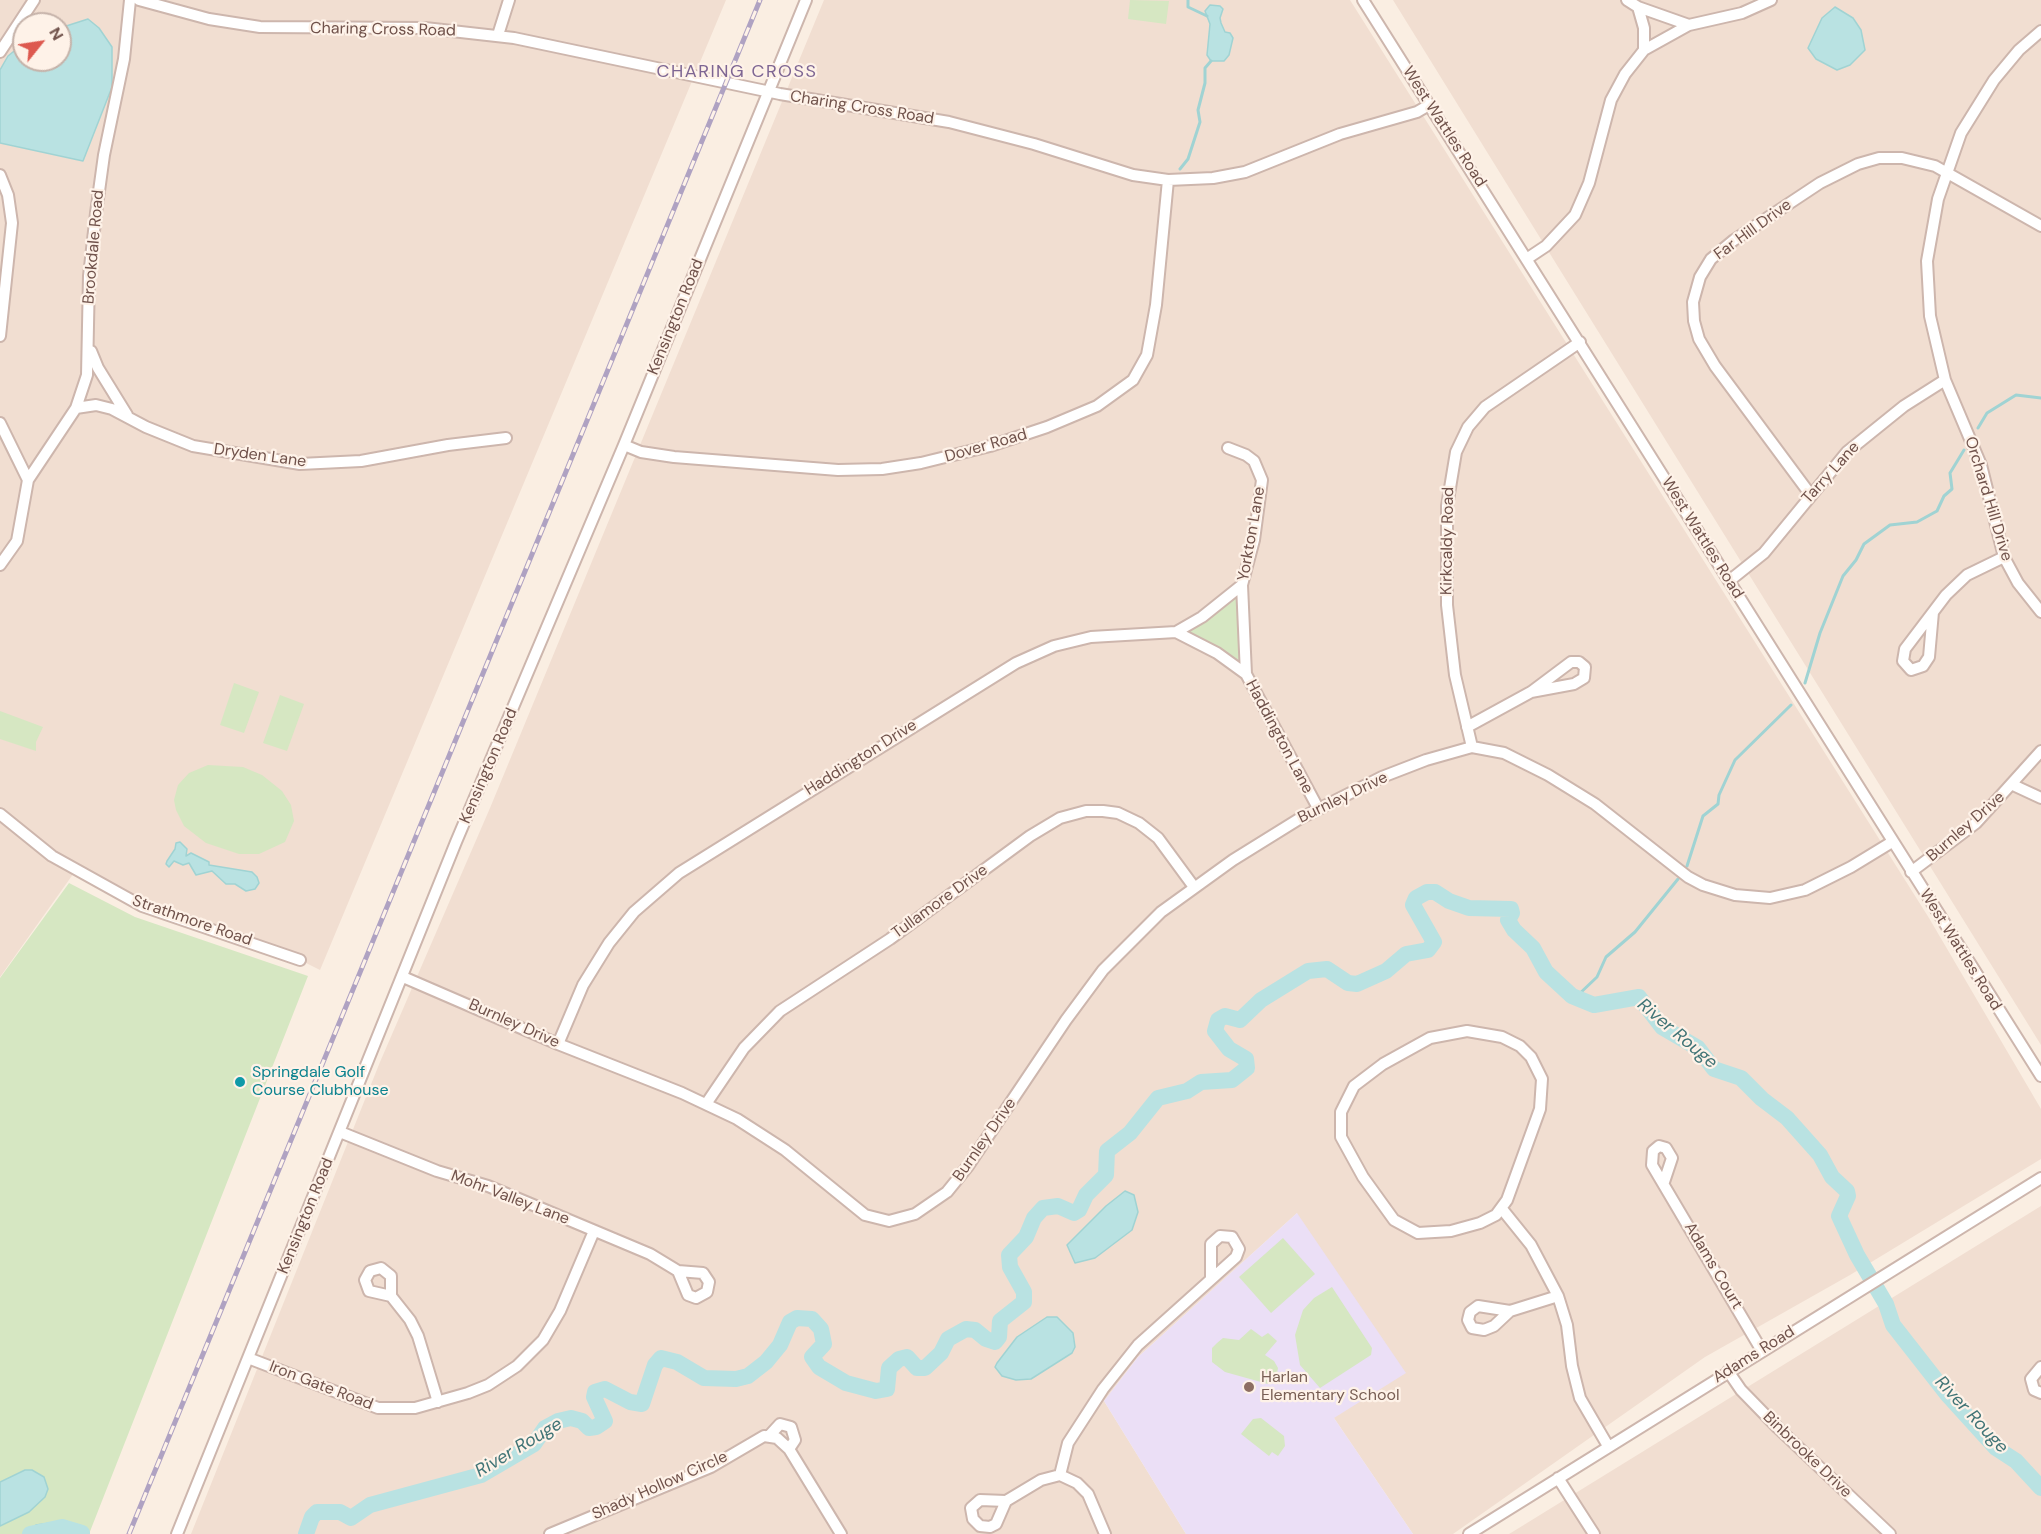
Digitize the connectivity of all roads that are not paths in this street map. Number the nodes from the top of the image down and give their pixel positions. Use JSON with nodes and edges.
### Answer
{"nodes":[{"id":1,"x":34,"y":0,"type":"edge"},
{"id":2,"x":130,"y":0,"type":"edge"},
{"id":3,"x":139,"y":0,"type":"edge"},
{"id":4,"x":509,"y":0,"type":"edge"},
{"id":5,"x":806,"y":0,"type":"edge"},
{"id":6,"x":1363,"y":0,"type":"edge"},
{"id":7,"x":1627,"y":0,"type":"edge"},
{"id":8,"x":1771,"y":0,"type":"edge"},
{"id":9,"x":1638,"y":7,"type":"junction"},
{"id":10,"x":1689,"y":25,"type":"junction"},
{"id":11,"x":498,"y":35,"type":"junction"},
{"id":12,"x":2039,"y":35,"type":"edge"},
{"id":13,"x":1644,"y":50,"type":"junction"},
{"id":14,"x":0,"y":52,"type":"edge"},
{"id":15,"x":771,"y":92,"type":"junction"},
{"id":16,"x":1429,"y":105,"type":"junction"},
{"id":17,"x":1947,"y":171,"type":"junction"},
{"id":18,"x":0,"y":175,"type":"edge"},
{"id":19,"x":1168,"y":180,"type":"junction"},
{"id":20,"x":2041,"y":226,"type":"edge"},
{"id":21,"x":1528,"y":258,"type":"junction"},
{"id":22,"x":0,"y":336,"type":"edge"},
{"id":23,"x":1580,"y":342,"type":"junction"},
{"id":24,"x":90,"y":346,"type":"junction"},
{"id":25,"x":1945,"y":380,"type":"junction"},
{"id":26,"x":76,"y":408,"type":"junction"},
{"id":27,"x":127,"y":416,"type":"junction"},
{"id":28,"x":0,"y":423,"type":"edge"},
{"id":29,"x":506,"y":438,"type":"dead end"},
{"id":30,"x":624,"y":446,"type":"junction"},
{"id":31,"x":1228,"y":448,"type":"dead end"},
{"id":32,"x":28,"y":480,"type":"junction"},
{"id":33,"x":1810,"y":494,"type":"junction"},
{"id":34,"x":2004,"y":557,"type":"junction"},
{"id":35,"x":0,"y":565,"type":"edge"},
{"id":36,"x":1729,"y":581,"type":"junction"},
{"id":37,"x":1242,"y":585,"type":"junction"},
{"id":38,"x":1934,"y":612,"type":"junction"},
{"id":39,"x":2041,"y":612,"type":"edge"},
{"id":40,"x":1176,"y":632,"type":"junction"},
{"id":41,"x":1246,"y":674,"type":"junction"},
{"id":42,"x":1531,"y":692,"type":"junction"},
{"id":43,"x":1467,"y":727,"type":"junction"},
{"id":44,"x":1472,"y":747,"type":"junction"},
{"id":45,"x":2041,"y":751,"type":"edge"},
{"id":46,"x":2013,"y":785,"type":"junction"},
{"id":47,"x":2041,"y":798,"type":"edge"},
{"id":48,"x":1318,"y":808,"type":"junction"},
{"id":49,"x":0,"y":814,"type":"edge"},
{"id":50,"x":1892,"y":842,"type":"junction"},
{"id":51,"x":1911,"y":872,"type":"junction"},
{"id":52,"x":1194,"y":887,"type":"junction"},
{"id":53,"x":300,"y":960,"type":"dead end"},
{"id":54,"x":403,"y":977,"type":"junction"},
{"id":55,"x":558,"y":1044,"type":"junction"},
{"id":56,"x":2041,"y":1076,"type":"edge"},
{"id":57,"x":706,"y":1104,"type":"junction"},
{"id":58,"x":340,"y":1132,"type":"junction"},
{"id":59,"x":2041,"y":1178,"type":"edge"},
{"id":60,"x":1664,"y":1182,"type":"dead end"},
{"id":61,"x":1502,"y":1209,"type":"junction"},
{"id":62,"x":594,"y":1231,"type":"junction"},
{"id":63,"x":678,"y":1271,"type":"dead end"},
{"id":64,"x":1211,"y":1279,"type":"dead end"},
{"id":65,"x":391,"y":1296,"type":"dead end"},
{"id":66,"x":1558,"y":1296,"type":"junction"},
{"id":67,"x":1510,"y":1311,"type":"dead end"},
{"id":68,"x":1762,"y":1351,"type":"junction"},
{"id":69,"x":248,"y":1358,"type":"junction"},
{"id":70,"x":2041,"y":1367,"type":"edge"},
{"id":71,"x":1728,"y":1371,"type":"junction"},
{"id":72,"x":2041,"y":1393,"type":"edge"},
{"id":73,"x":438,"y":1402,"type":"junction"},
{"id":74,"x":770,"y":1436,"type":"junction"},
{"id":75,"x":1608,"y":1446,"type":"junction"},
{"id":76,"x":789,"y":1449,"type":"junction"},
{"id":77,"x":1060,"y":1475,"type":"junction"},
{"id":78,"x":1558,"y":1478,"type":"junction"},
{"id":79,"x":1006,"y":1501,"type":"dead end"},
{"id":80,"x":177,"y":1534,"type":"edge"},
{"id":81,"x":550,"y":1534,"type":"edge"},
{"id":82,"x":841,"y":1534,"type":"edge"},
{"id":83,"x":1105,"y":1534,"type":"edge"},
{"id":84,"x":1469,"y":1534,"type":"edge"},
{"id":85,"x":1594,"y":1534,"type":"edge"},
{"id":86,"x":1890,"y":1534,"type":"edge"}],
"edges":[{"from":1,"to":14,"type":"street"},
{"from":2,"to":24,"type":"street","name":"Brookdale Road"},
{"from":3,"to":11,"type":"street","name":"Charing Cross Road"},
{"from":4,"to":11,"type":"street"},
{"from":5,"to":15,"type":"street","name":"Kensington Road"},
{"from":6,"to":16,"type":"street","name":"West Wattles Road"},
{"from":7,"to":9,"type":"street"},
{"from":8,"to":10,"type":"street"},
{"from":9,"to":10,"type":"street"},
{"from":9,"to":13,"type":"street"},
{"from":10,"to":13,"type":"street"},
{"from":11,"to":15,"type":"street","name":"Charing Cross Road"},
{"from":12,"to":17,"type":"street","name":"Orchard Hill Drive"},
{"from":13,"to":21,"type":"street"},
{"from":15,"to":19,"type":"street","name":"Charing Cross Road"},
{"from":15,"to":30,"type":"street","name":"Kensington Road"},
{"from":16,"to":19,"type":"street","name":"Charing Cross Road"},
{"from":16,"to":21,"type":"street","name":"West Wattles Road"},
{"from":17,"to":20,"type":"street","name":"Far Hill Drive"},
{"from":17,"to":25,"type":"street","name":"Orchard Hill Drive"},
{"from":17,"to":33,"type":"street","name":"Far Hill Drive"},
{"from":18,"to":22,"type":"street"},
{"from":19,"to":30,"type":"street","name":"Dover Road"},
{"from":21,"to":23,"type":"street","name":"West Wattles Road"},
{"from":23,"to":36,"type":"street","name":"West Wattles Road"},
{"from":23,"to":43,"type":"street","name":"Kirkcaldy Road"},
{"from":24,"to":26,"type":"street","name":"Brookdale Road"},
{"from":24,"to":27,"type":"street"},
{"from":25,"to":33,"type":"street","name":"Tarry Lane"},
{"from":25,"to":34,"type":"street","name":"Orchard Hill Drive"},
{"from":26,"to":27,"type":"street","name":"Dryden Lane"},
{"from":26,"to":32,"type":"street","name":"Brookdale Road"},
{"from":27,"to":29,"type":"street","name":"Dryden Lane"},
{"from":28,"to":32,"type":"street"},
{"from":30,"to":54,"type":"street","name":"Kensington Road"},
{"from":31,"to":37,"type":"street","name":"Yorkton Lane"},
{"from":32,"to":35,"type":"street","name":"Brookdale Road"},
{"from":33,"to":36,"type":"street","name":"Tarry Lane"},
{"from":34,"to":38,"type":"street"},
{"from":34,"to":39,"type":"street","name":"Orchard Hill Drive"},
{"from":36,"to":50,"type":"street","name":"West Wattles Road"},
{"from":37,"to":40,"type":"street","name":"Haddington Drive"},
{"from":37,"to":41,"type":"street","name":"Yorkton Lane"},
{"from":38,"to":38,"type":"street"},
{"from":40,"to":41,"type":"street","name":"Haddington Lane"},
{"from":40,"to":55,"type":"street","name":"Haddington Drive"},
{"from":41,"to":48,"type":"street","name":"Haddington Lane"},
{"from":42,"to":42,"type":"street"},
{"from":42,"to":43,"type":"street"},
{"from":43,"to":44,"type":"street"},
{"from":44,"to":48,"type":"street","name":"Burnley Drive"},
{"from":44,"to":50,"type":"street","name":"Burnley Drive"},
{"from":45,"to":46,"type":"street","name":"Burnley Drive"},
{"from":46,"to":47,"type":"street"},
{"from":46,"to":51,"type":"street","name":"Burnley Drive"},
{"from":48,"to":52,"type":"street","name":"Burnley Drive"},
{"from":49,"to":53,"type":"street","name":"Strathmore Road"},
{"from":50,"to":51,"type":"street","name":"West Wattles Road"},
{"from":51,"to":56,"type":"street","name":"West Wattles Road"},
{"from":52,"to":57,"type":"street","name":"Tullamore Drive"},
{"from":52,"to":57,"type":"street","name":"Burnley Drive"},
{"from":54,"to":55,"type":"street","name":"Burnley Drive"},
{"from":54,"to":58,"type":"street","name":"Kensington Road"},
{"from":55,"to":57,"type":"street","name":"Burnley Drive"},
{"from":58,"to":62,"type":"street","name":"Mohr Valley Lane"},
{"from":58,"to":69,"type":"street","name":"Kensington Road"},
{"from":59,"to":68,"type":"street","name":"Adams Road"},
{"from":60,"to":68,"type":"street","name":"Adams Court"},
{"from":61,"to":61,"type":"street"},
{"from":61,"to":66,"type":"street"},
{"from":62,"to":63,"type":"street","name":"Mohr Valley Lane"},
{"from":62,"to":73,"type":"street","name":"Iron Gate Road"},
{"from":64,"to":77,"type":"street"},
{"from":65,"to":73,"type":"street"},
{"from":66,"to":67,"type":"street"},
{"from":66,"to":75,"type":"street"},
{"from":68,"to":71,"type":"street","name":"Adams Road"},
{"from":69,"to":73,"type":"street","name":"Iron Gate Road"},
{"from":69,"to":80,"type":"street","name":"Kensington Road"},
{"from":70,"to":72,"type":"street"},
{"from":71,"to":75,"type":"street","name":"Adams Road"},
{"from":71,"to":86,"type":"street","name":"Binbrooke Drive"},
{"from":74,"to":76,"type":"street"},
{"from":74,"to":76,"type":"street","name":"Shady Hollow Circle"},
{"from":74,"to":81,"type":"street","name":"Shady Hollow Circle"},
{"from":75,"to":78,"type":"street","name":"Adams Road"},
{"from":76,"to":82,"type":"street"},
{"from":77,"to":79,"type":"street"},
{"from":77,"to":83,"type":"street"},
{"from":78,"to":84,"type":"street","name":"Adams Road"},
{"from":78,"to":85,"type":"street"}]}
